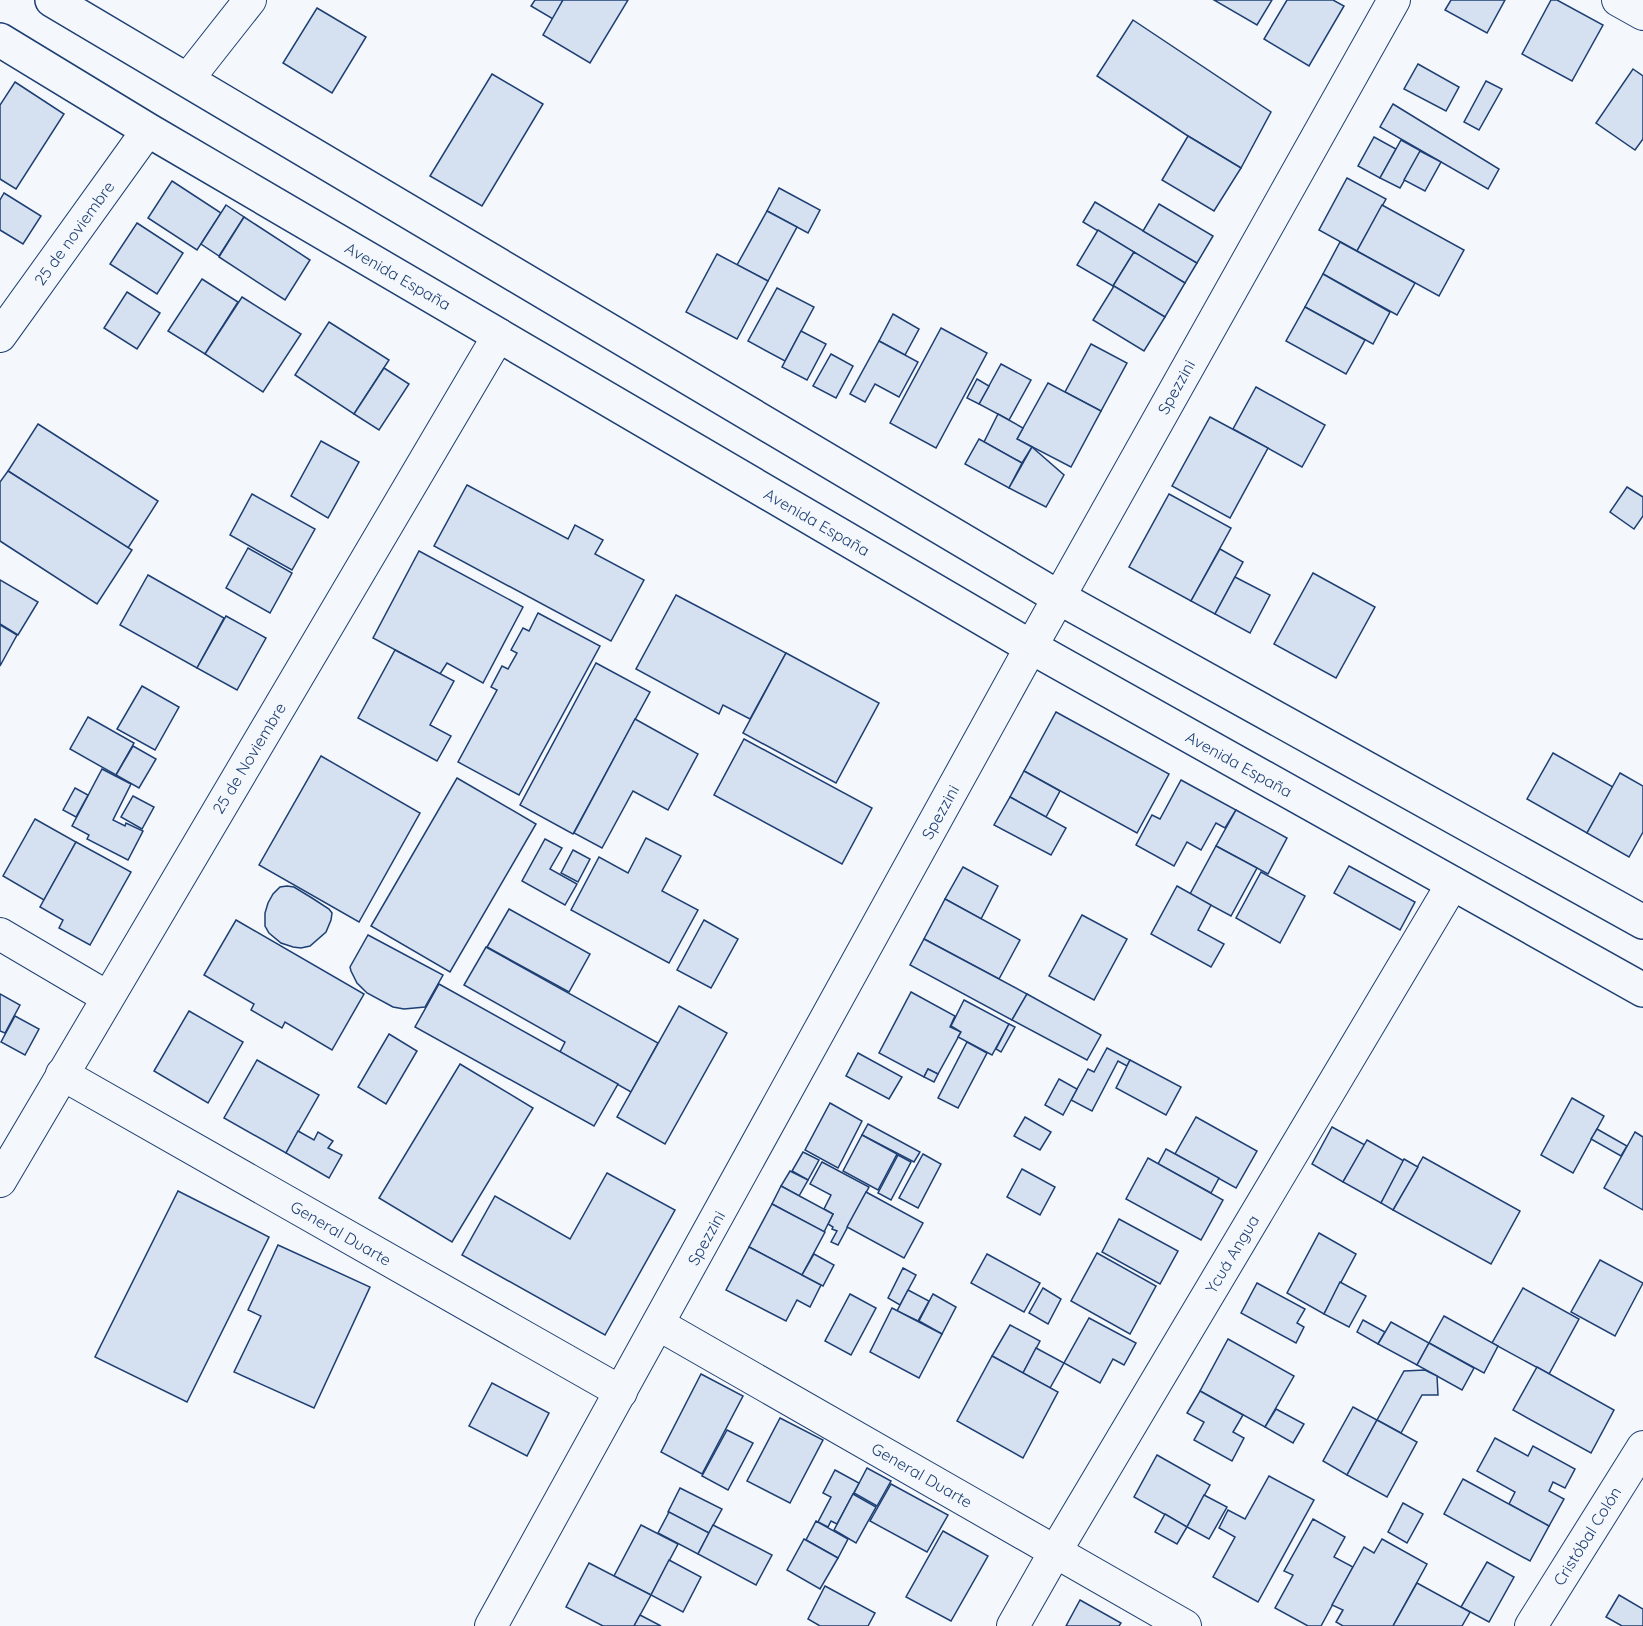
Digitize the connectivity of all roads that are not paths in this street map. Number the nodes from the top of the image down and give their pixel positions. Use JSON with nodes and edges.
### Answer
{"nodes":[{"id":1,"x":52,"y":0,"type":"edge"},
{"id":2,"x":250,"y":0,"type":"edge"},
{"id":3,"x":1394,"y":0,"type":"edge"},
{"id":4,"x":1618,"y":0,"type":"edge"},
{"id":5,"x":1643,"y":14,"type":"edge"},
{"id":6,"x":0,"y":40,"type":"edge"},
{"id":7,"x":187,"y":80,"type":"junction"},
{"id":8,"x":148,"y":130,"type":"junction"},
{"id":9,"x":499,"y":335,"type":"junction"},
{"id":10,"x":0,"y":336,"type":"edge"},
{"id":11,"x":1058,"y":597,"type":"junction"},
{"id":12,"x":1030,"y":647,"type":"junction"},
{"id":13,"x":1452,"y":883,"type":"junction"},
{"id":14,"x":1643,"y":922,"type":"edge"},
{"id":15,"x":0,"y":934,"type":"edge"},
{"id":16,"x":1643,"y":990,"type":"edge"},
{"id":17,"x":107,"y":997,"type":"junction"},
{"id":18,"x":62,"y":1074,"type":"junction"},
{"id":19,"x":0,"y":1181,"type":"edge"},
{"id":20,"x":658,"y":1324,"type":"junction"},
{"id":21,"x":621,"y":1392,"type":"junction"},
{"id":22,"x":1643,"y":1447,"type":"edge"},
{"id":23,"x":1055,"y":1552,"type":"junction"},
{"id":24,"x":491,"y":1626,"type":"edge"},
{"id":25,"x":1013,"y":1626,"type":"edge"},
{"id":26,"x":1185,"y":1626,"type":"edge"},
{"id":27,"x":1531,"y":1626,"type":"edge"}],
"edges":[{"from":1,"to":7,"type":"street"},
{"from":2,"to":7,"type":"street"},
{"from":3,"to":11,"type":"street","name":"Spezzini"},
{"from":4,"to":5,"type":"street"},
{"from":6,"to":8,"type":"street","name":"Avenida España"},
{"from":7,"to":11,"type":"street"},
{"from":8,"to":9,"type":"street","name":"Avenida España"},
{"from":8,"to":10,"type":"street","name":"25 de noviembre"},
{"from":9,"to":12,"type":"street","name":"Avenida España"},
{"from":9,"to":17,"type":"street","name":"25 de Noviembre"},
{"from":11,"to":12,"type":"street","name":"Spezzini"},
{"from":11,"to":14,"type":"street"},
{"from":12,"to":13,"type":"street","name":"Avenida España"},
{"from":12,"to":20,"type":"street","name":"Spezzini"},
{"from":13,"to":16,"type":"street","name":"Avenida España"},
{"from":13,"to":23,"type":"street","name":"Ycuá Angua"},
{"from":15,"to":17,"type":"street"},
{"from":17,"to":18,"type":"street","name":"25 de Noviembre"},
{"from":18,"to":19,"type":"street","name":"25 de Noviembre"},
{"from":18,"to":21,"type":"street","name":"General Duarte"},
{"from":20,"to":21,"type":"street","name":"Spezzini"},
{"from":20,"to":23,"type":"street","name":"General Duarte"},
{"from":21,"to":24,"type":"street","name":"Spezzini"},
{"from":22,"to":27,"type":"street","name":"Cristóbal Colón"},
{"from":23,"to":25,"type":"street","name":"Ycuá Angua"},
{"from":23,"to":26,"type":"street","name":"General Duarte"}]}
